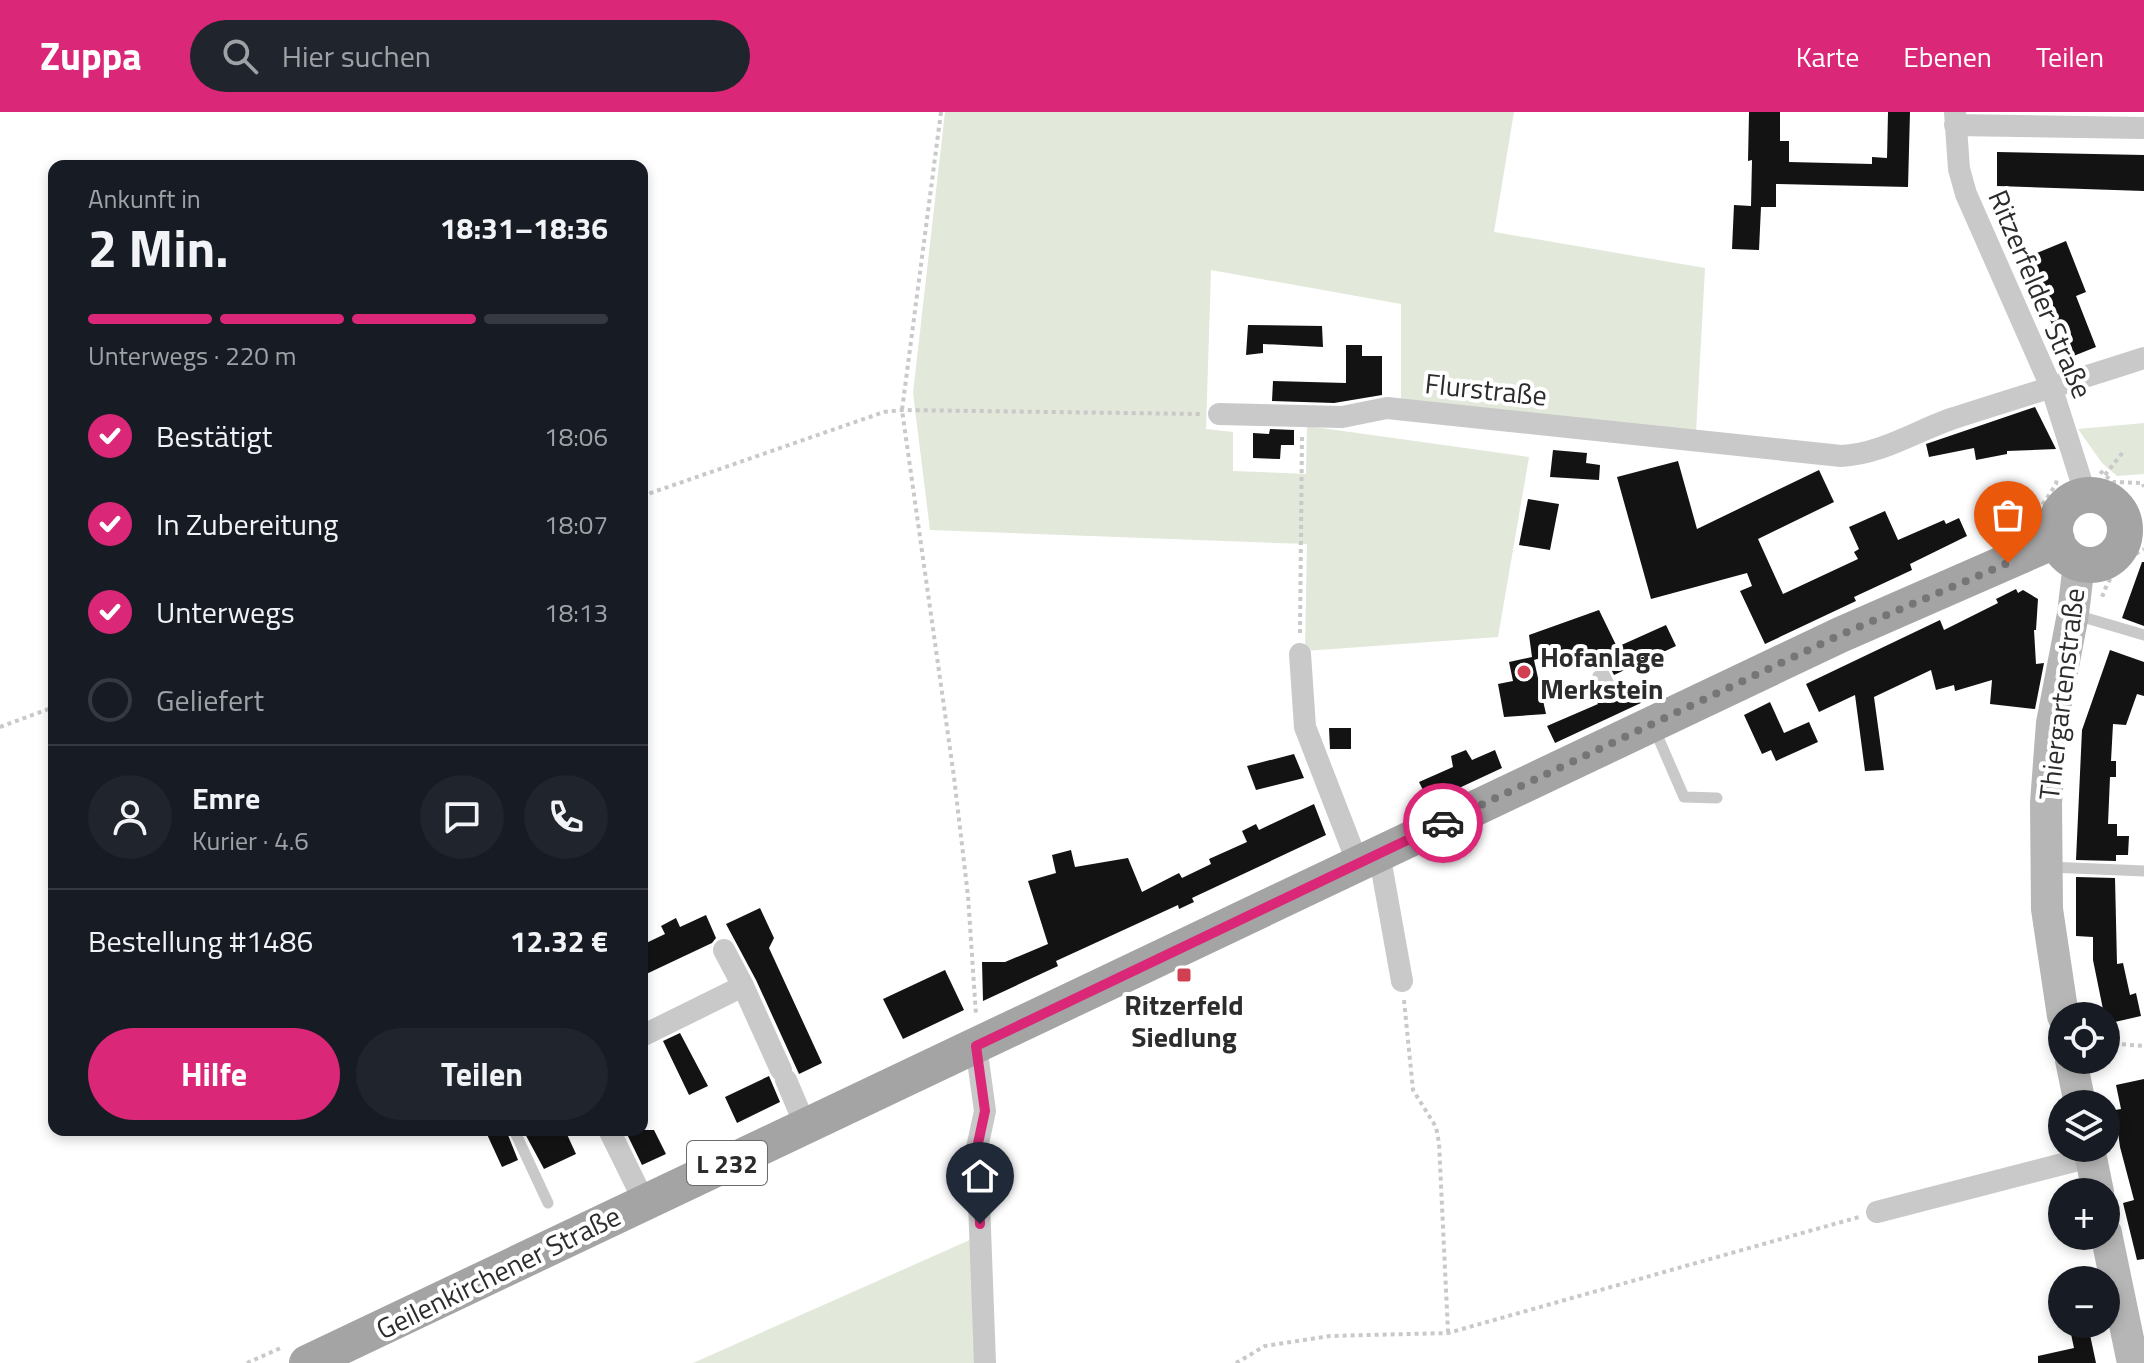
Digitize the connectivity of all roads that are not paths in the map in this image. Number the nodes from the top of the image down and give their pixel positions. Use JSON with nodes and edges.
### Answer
{"nodes":[{"id":1,"x":1955,"y":118,"type":"edge"},
{"id":2,"x":2144,"y":128,"type":"edge"},
{"id":3,"x":2144,"y":358,"type":"edge"},
{"id":4,"x":2052,"y":389,"type":"junction"},
{"id":5,"x":1219,"y":414,"type":"road end"},
{"id":6,"x":2095,"y":486,"type":"junction"},
{"id":7,"x":2133,"y":513,"type":"edge"},
{"id":8,"x":2068,"y":552,"type":"junction"},
{"id":9,"x":2073,"y":614,"type":"junction"},
{"id":10,"x":2144,"y":635,"type":"edge"},
{"id":11,"x":1300,"y":654,"type":"road end"},
{"id":12,"x":1598,"y":676,"type":"dead end"},
{"id":13,"x":1613,"y":692,"type":"dead end"},
{"id":14,"x":1638,"y":727,"type":"junction"},
{"id":15,"x":1717,"y":798,"type":"dead end"},
{"id":16,"x":1369,"y":858,"type":"junction"},
{"id":17,"x":2046,"y":867,"type":"junction"},
{"id":18,"x":2144,"y":871,"type":"edge"},
{"id":19,"x":724,"y":950,"type":"dead end"},
{"id":20,"x":1402,"y":981,"type":"road end"},
{"id":21,"x":743,"y":986,"type":"junction"},
{"id":22,"x":2061,"y":1002,"type":"edge"},
{"id":23,"x":648,"y":1033,"type":"edge"},
{"id":24,"x":976,"y":1046,"type":"junction"},
{"id":25,"x":806,"y":1127,"type":"junction"},
{"id":26,"x":517,"y":1136,"type":"edge"},
{"id":27,"x":612,"y":1136,"type":"edge"},
{"id":28,"x":2054,"y":1162,"type":"edge"},
{"id":29,"x":644,"y":1201,"type":"junction"},
{"id":30,"x":548,"y":1203,"type":"dead end"},
{"id":31,"x":1877,"y":1212,"type":"road end"},
{"id":32,"x":2110,"y":1250,"type":"edge"},
{"id":33,"x":307,"y":1363,"type":"edge"},
{"id":34,"x":985,"y":1363,"type":"edge"},
{"id":35,"x":2133,"y":1363,"type":"edge"}],
"edges":[{"from":1,"to":2,"type":"street"},
{"from":1,"to":4,"type":"street","name":"Ritzerfelder Straße"},
{"from":3,"to":4,"type":"street","name":"Flurstraße"},
{"from":4,"to":5,"type":"street","name":"Flurstraße"},
{"from":4,"to":6,"type":"street","name":"Ritzerfelder Straße"},
{"from":6,"to":7,"type":"main road"},
{"from":6,"to":8,"type":"main road"},
{"from":7,"to":8,"type":"main road"},
{"from":8,"to":9,"type":"main road","name":"Thiergartenstraße"},
{"from":8,"to":14,"type":"main road","name":"Geilenkirchener Straße","number":"L 232"},
{"from":9,"to":10,"type":"lane"},
{"from":9,"to":17,"type":"main road","name":"Thiergartenstraße"},
{"from":11,"to":16,"type":"street"},
{"from":12,"to":13,"type":"lane"},
{"from":14,"to":15,"type":"lane"},
{"from":14,"to":16,"type":"main road","name":"Geilenkirchener Straße","number":"L 232"},
{"from":16,"to":20,"type":"street"},
{"from":16,"to":24,"type":"main road","name":"Geilenkirchener Straße","number":"L 232"},
{"from":17,"to":18,"type":"lane"},
{"from":17,"to":22,"type":"main road","name":"Thiergartenstraße"},
{"from":19,"to":21,"type":"street"},
{"from":21,"to":23,"type":"street"},
{"from":21,"to":25,"type":"street"},
{"from":24,"to":25,"type":"main road","name":"Geilenkirchener Straße","number":"L 232"},
{"from":24,"to":34,"type":"street"},
{"from":25,"to":29,"type":"main road","name":"Geilenkirchener Straße","number":"L 232"},
{"from":26,"to":30,"type":"lane"},
{"from":27,"to":29,"type":"street","name":"Geilenkirchener Straße"},
{"from":28,"to":31,"type":"street"},
{"from":29,"to":33,"type":"main road","name":"Geilenkirchener Straße","number":"L 232"},
{"from":32,"to":35,"type":"main road"}]}
